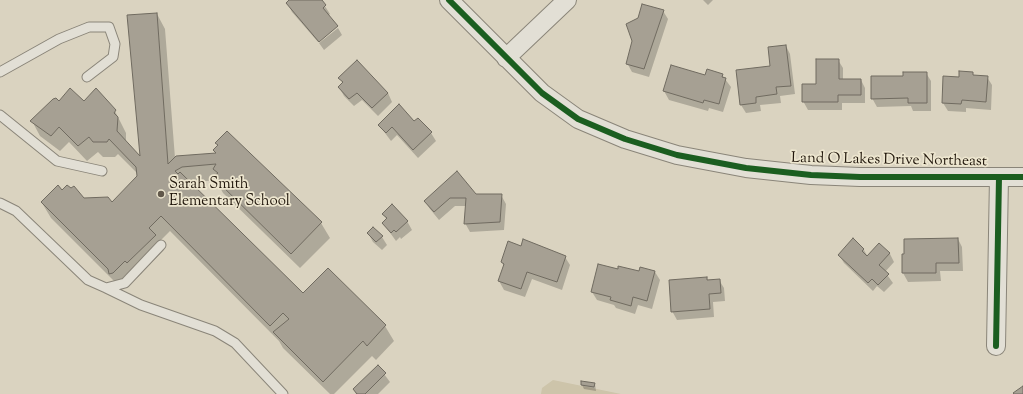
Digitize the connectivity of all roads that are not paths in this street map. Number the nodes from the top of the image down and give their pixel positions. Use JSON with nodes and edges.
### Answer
{"nodes":[{"id":1,"x":450,"y":0,"type":"edge"},
{"id":2,"x":567,"y":0,"type":"edge"},
{"id":3,"x":506,"y":58,"type":"junction"},
{"id":4,"x":0,"y":72,"type":"edge"},
{"id":5,"x":88,"y":77,"type":"dead end"},
{"id":6,"x":0,"y":115,"type":"edge"},
{"id":7,"x":102,"y":171,"type":"dead end"},
{"id":8,"x":1023,"y":176,"type":"edge"},
{"id":9,"x":999,"y":177,"type":"junction"},
{"id":10,"x":0,"y":203,"type":"edge"},
{"id":11,"x":161,"y":245,"type":"dead end"},
{"id":12,"x":106,"y":288,"type":"junction"},
{"id":13,"x":996,"y":346,"type":"dead end"},
{"id":14,"x":283,"y":394,"type":"edge"}],
"edges":[{"from":1,"to":3,"type":"street","name":"Land O Lakes Drive Northeast"},
{"from":2,"to":3,"type":"street"},
{"from":3,"to":9,"type":"street","name":"Land O Lakes Drive Northeast"},
{"from":4,"to":5,"type":"lane"},
{"from":6,"to":7,"type":"lane"},
{"from":8,"to":9,"type":"street","name":"Land O Lakes Drive Northeast"},
{"from":9,"to":13,"type":"street"},
{"from":10,"to":12,"type":"lane"},
{"from":11,"to":12,"type":"lane"},
{"from":12,"to":14,"type":"lane"}]}
